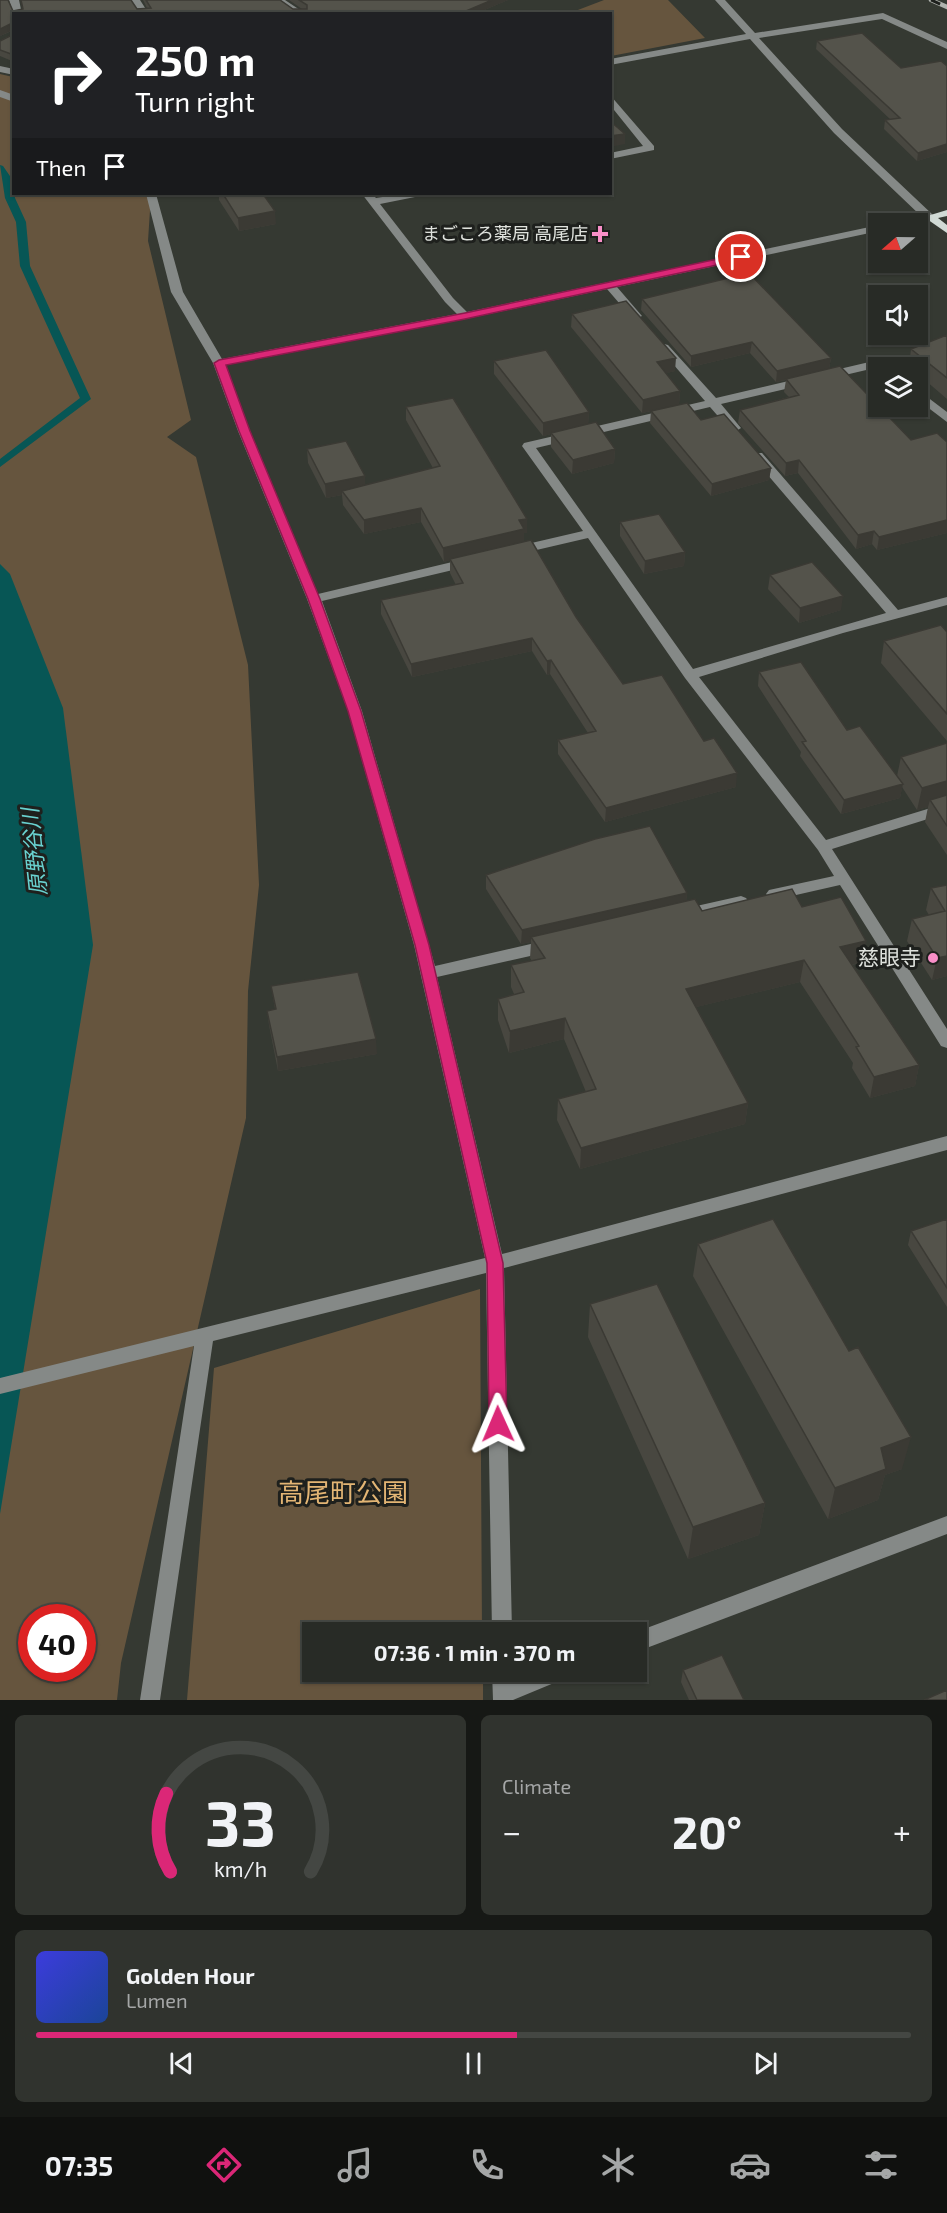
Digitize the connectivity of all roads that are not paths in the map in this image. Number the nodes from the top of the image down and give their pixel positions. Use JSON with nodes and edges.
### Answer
{"nodes":[{"id":1,"x":279,"y":0,"type":"edge"},
{"id":2,"x":720,"y":0,"type":"edge"},
{"id":3,"x":295,"y":12,"type":"edge"},
{"id":4,"x":753,"y":36,"type":"junction"},
{"id":5,"x":947,"y":46,"type":"edge"},
{"id":6,"x":612,"y":62,"type":"edge"},
{"id":7,"x":612,"y":100,"type":"edge"},
{"id":8,"x":612,"y":156,"type":"edge"},
{"id":9,"x":151,"y":195,"type":"edge"},
{"id":10,"x":404,"y":195,"type":"edge"},
{"id":11,"x":370,"y":198,"type":"edge"},
{"id":12,"x":947,"y":213,"type":"edge"},
{"id":13,"x":930,"y":217,"type":"junction"},
{"id":14,"x":868,"y":230,"type":"edge"},
{"id":15,"x":947,"y":230,"type":"edge"},
{"id":16,"x":609,"y":284,"type":"junction"},
{"id":17,"x":465,"y":316,"type":"junction"},
{"id":18,"x":219,"y":363,"type":"junction"},
{"id":19,"x":868,"y":366,"type":"edge"},
{"id":20,"x":928,"y":402,"type":"edge"},
{"id":21,"x":713,"y":403,"type":"junction"},
{"id":22,"x":947,"y":418,"type":"edge"},
{"id":23,"x":591,"y":532,"type":"junction"},
{"id":24,"x":314,"y":599,"type":"junction"},
{"id":25,"x":947,"y":601,"type":"edge"},
{"id":26,"x":895,"y":615,"type":"junction"},
{"id":27,"x":690,"y":675,"type":"junction"},
{"id":28,"x":947,"y":808,"type":"edge"},
{"id":29,"x":823,"y":846,"type":"junction"},
{"id":30,"x":843,"y":879,"type":"junction"},
{"id":31,"x":670,"y":918,"type":"edge"},
{"id":32,"x":567,"y":942,"type":"edge"},
{"id":33,"x":428,"y":973,"type":"junction"},
{"id":34,"x":947,"y":1042,"type":"edge"},
{"id":35,"x":947,"y":1143,"type":"edge"},
{"id":36,"x":495,"y":1263,"type":"junction"},
{"id":37,"x":205,"y":1334,"type":"junction"},
{"id":38,"x":0,"y":1386,"type":"edge"},
{"id":39,"x":947,"y":1525,"type":"edge"},
{"id":40,"x":502,"y":1622,"type":"edge"},
{"id":41,"x":647,"y":1638,"type":"edge"},
{"id":42,"x":534,"y":1682,"type":"edge"},
{"id":43,"x":503,"y":1696,"type":"edge"},
{"id":44,"x":150,"y":1700,"type":"edge"}],
"edges":[{"from":1,"to":3,"type":"street"},
{"from":2,"to":4,"type":"street"},
{"from":4,"to":5,"type":"street"},
{"from":4,"to":6,"type":"street"},
{"from":4,"to":13,"type":"street"},
{"from":7,"to":8,"type":"street"},
{"from":9,"to":18,"type":"street"},
{"from":10,"to":11,"type":"street"},
{"from":11,"to":17,"type":"street"},
{"from":12,"to":13,"type":"main road"},
{"from":13,"to":15,"type":"main road"},
{"from":14,"to":16,"type":"street"},
{"from":16,"to":17,"type":"street"},
{"from":16,"to":21,"type":"street"},
{"from":17,"to":18,"type":"street"},
{"from":18,"to":24,"type":"street"},
{"from":19,"to":21,"type":"street"},
{"from":20,"to":22,"type":"street"},
{"from":21,"to":23,"type":"street"},
{"from":21,"to":26,"type":"street"},
{"from":23,"to":24,"type":"street"},
{"from":23,"to":27,"type":"street"},
{"from":24,"to":33,"type":"street"},
{"from":25,"to":26,"type":"street"},
{"from":26,"to":27,"type":"street"},
{"from":27,"to":29,"type":"street"},
{"from":28,"to":29,"type":"street"},
{"from":29,"to":30,"type":"street"},
{"from":30,"to":31,"type":"street"},
{"from":30,"to":34,"type":"street"},
{"from":32,"to":33,"type":"street"},
{"from":33,"to":36,"type":"street"},
{"from":35,"to":36,"type":"street"},
{"from":36,"to":37,"type":"street"},
{"from":36,"to":40,"type":"street"},
{"from":37,"to":38,"type":"street"},
{"from":37,"to":44,"type":"street"},
{"from":39,"to":41,"type":"street"},
{"from":42,"to":43,"type":"street"}]}
